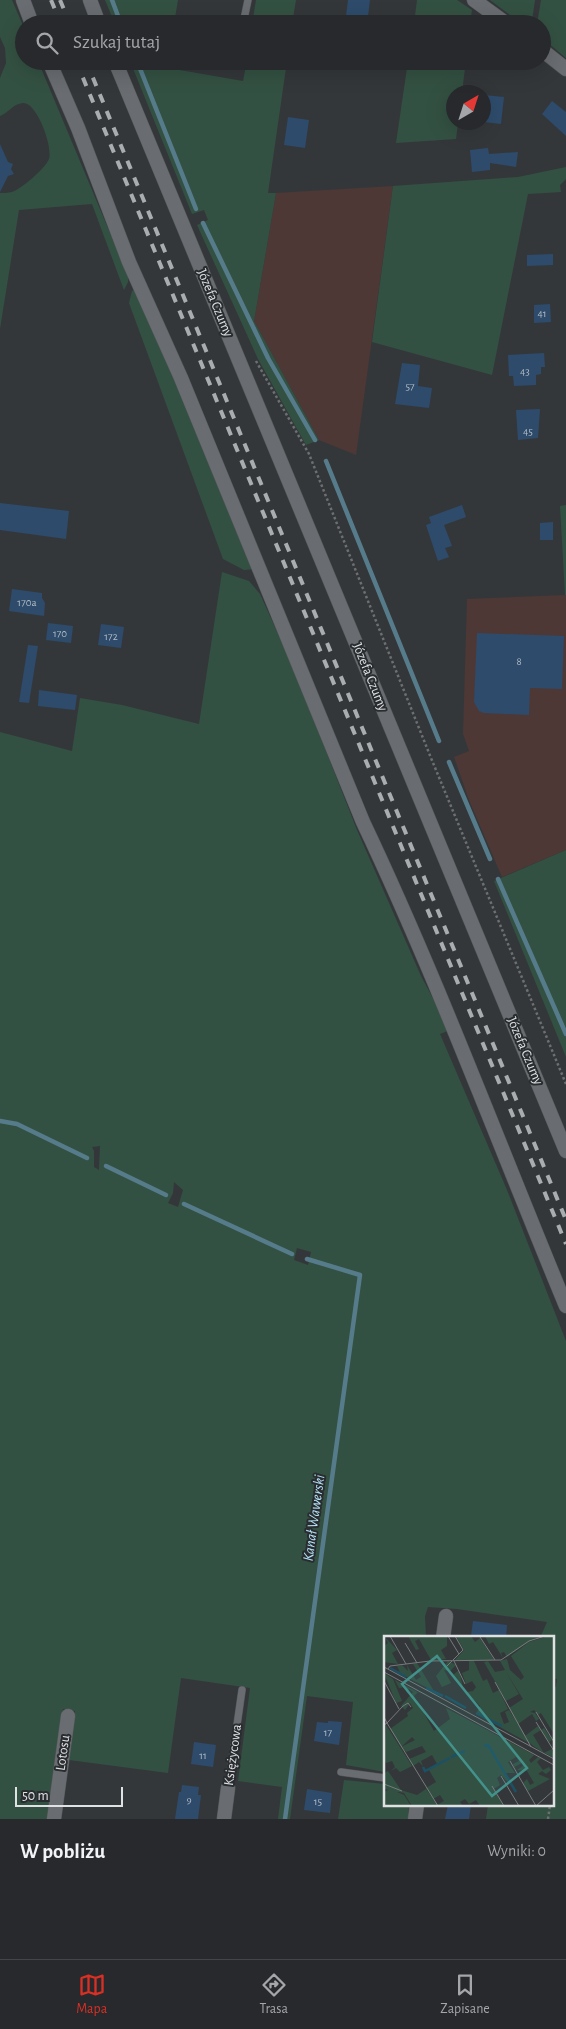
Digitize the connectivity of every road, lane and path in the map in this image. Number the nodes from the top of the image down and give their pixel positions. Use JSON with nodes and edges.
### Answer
{"nodes":[{"id":1,"x":23,"y":0,"type":"edge"},
{"id":2,"x":90,"y":0,"type":"edge"},
{"id":3,"x":248,"y":0,"type":"edge"},
{"id":4,"x":474,"y":0,"type":"edge"},
{"id":5,"x":29,"y":15,"type":"edge"},
{"id":6,"x":96,"y":15,"type":"edge"},
{"id":7,"x":245,"y":15,"type":"edge"},
{"id":8,"x":495,"y":15,"type":"edge"},
{"id":9,"x":551,"y":57,"type":"edge"},
{"id":10,"x":566,"y":69,"type":"edge"},
{"id":11,"x":53,"y":70,"type":"edge"},
{"id":12,"x":119,"y":70,"type":"edge"},
{"id":13,"x":255,"y":360,"type":"dead end"},
{"id":14,"x":566,"y":1084,"type":"edge"},
{"id":15,"x":566,"y":1151,"type":"edge"},
{"id":16,"x":566,"y":1306,"type":"edge"},
{"id":17,"x":446,"y":1616,"type":"dead end"},
{"id":18,"x":443,"y":1636,"type":"edge"},
{"id":19,"x":242,"y":1690,"type":"dead end"},
{"id":20,"x":68,"y":1716,"type":"dead end"},
{"id":21,"x":341,"y":1772,"type":"dead end"},
{"id":22,"x":384,"y":1778,"type":"edge"},
{"id":23,"x":228,"y":1788,"type":"joint"},
{"id":24,"x":416,"y":1806,"type":"edge"},
{"id":25,"x":550,"y":1806,"type":"edge"},
{"id":26,"x":54,"y":1819,"type":"edge"},
{"id":27,"x":224,"y":1819,"type":"edge"},
{"id":28,"x":415,"y":1819,"type":"edge"},
{"id":29,"x":548,"y":1819,"type":"edge"}],
"edges":[{"from":1,"to":5,"type":"street"},
{"from":2,"to":6,"type":"street"},
{"from":3,"to":7,"type":"lane"},
{"from":4,"to":8,"type":"street"},
{"from":9,"to":10,"type":"street"},
{"from":11,"to":16,"type":"street"},
{"from":12,"to":15,"type":"street","name":"Józefa Czumy"},
{"from":13,"to":14,"type":"path"},
{"from":17,"to":18,"type":"street"},
{"from":19,"to":23,"type":"lane","name":"Księżycowa"},
{"from":20,"to":26,"type":"street","name":"Lotosu"},
{"from":21,"to":22,"type":"lane"},
{"from":23,"to":27,"type":"street","name":"Księżycowa"},
{"from":24,"to":28,"type":"street"},
{"from":25,"to":29,"type":"path"}]}
